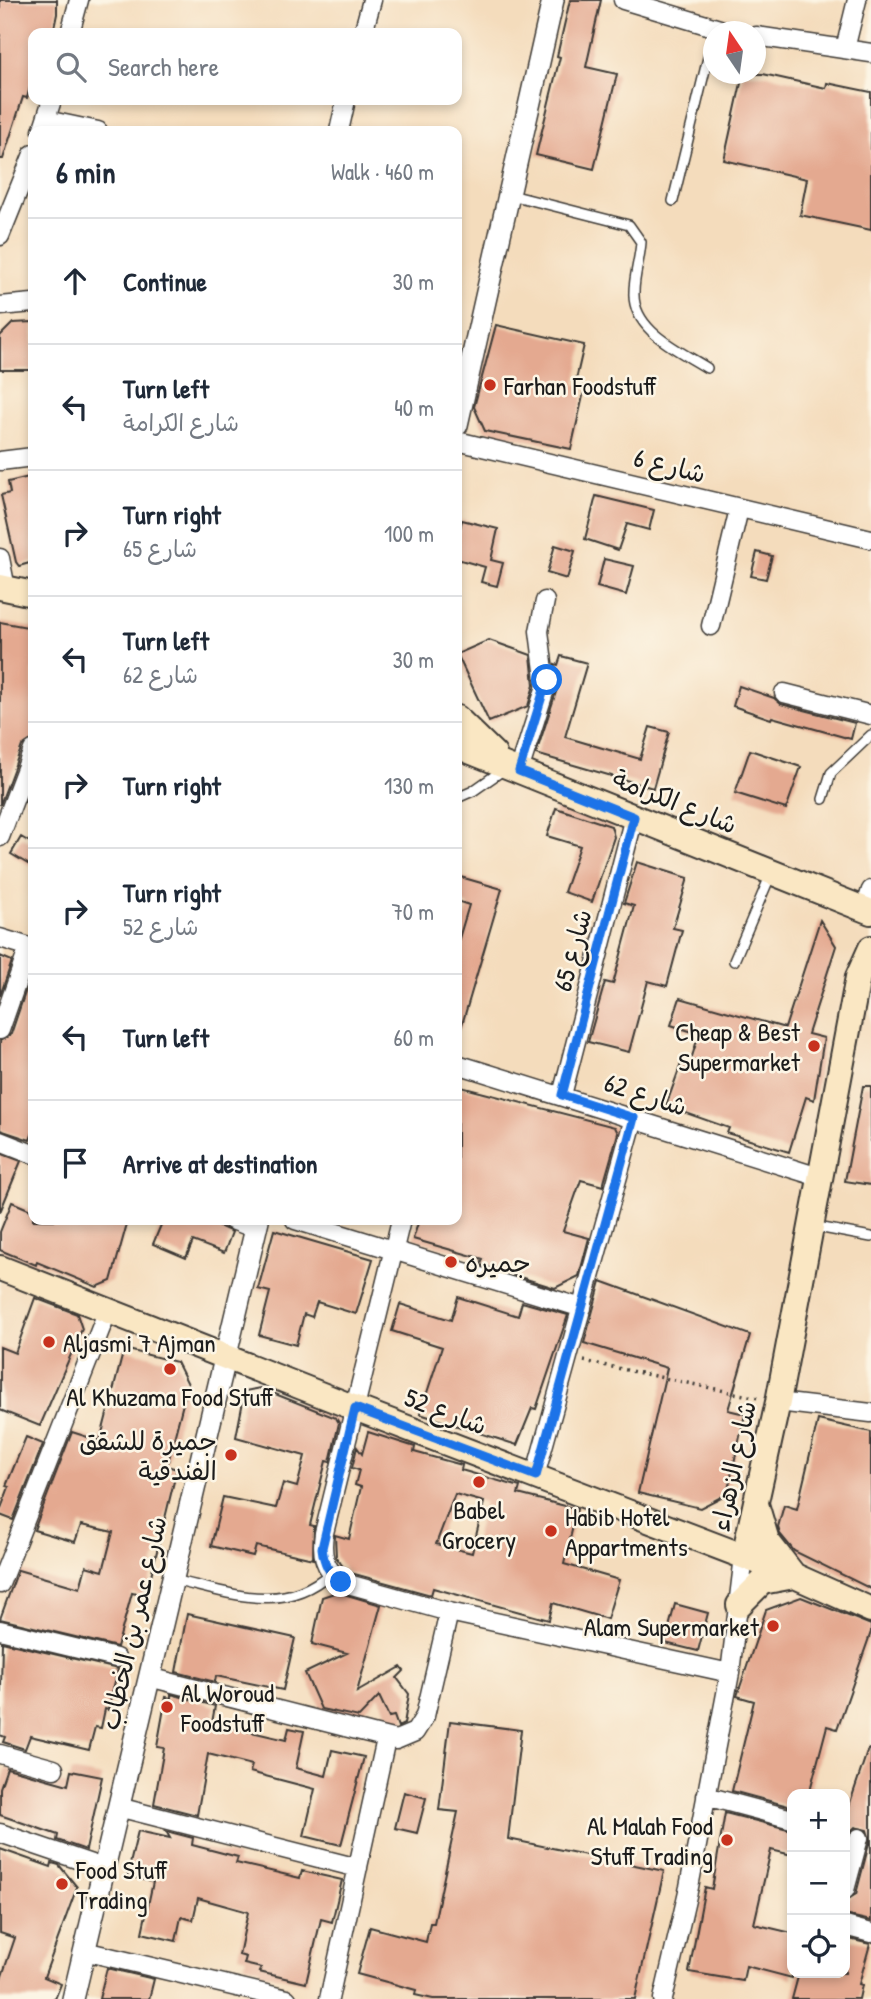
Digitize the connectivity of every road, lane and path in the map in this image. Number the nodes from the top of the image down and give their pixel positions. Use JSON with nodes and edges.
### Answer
{"nodes":[{"id":1,"x":79,"y":0,"type":"edge"},
{"id":2,"x":372,"y":0,"type":"edge"},
{"id":3,"x":553,"y":0,"type":"edge"},
{"id":4,"x":623,"y":0,"type":"edge"},
{"id":5,"x":858,"y":0,"type":"edge"},
{"id":6,"x":703,"y":26,"type":"edge"},
{"id":7,"x":71,"y":28,"type":"edge"},
{"id":8,"x":364,"y":28,"type":"edge"},
{"id":9,"x":766,"y":38,"type":"edge"},
{"id":10,"x":845,"y":49,"type":"junction"},
{"id":11,"x":871,"y":53,"type":"edge"},
{"id":12,"x":704,"y":84,"type":"edge"},
{"id":13,"x":50,"y":105,"type":"edge"},
{"id":14,"x":345,"y":105,"type":"edge"},
{"id":15,"x":44,"y":126,"type":"edge"},
{"id":16,"x":339,"y":126,"type":"edge"},
{"id":17,"x":28,"y":166,"type":"edge"},
{"id":18,"x":511,"y":195,"type":"junction"},
{"id":19,"x":673,"y":201,"type":"dead end"},
{"id":20,"x":0,"y":236,"type":"edge"},
{"id":21,"x":28,"y":303,"type":"edge"},
{"id":22,"x":0,"y":306,"type":"edge"},
{"id":23,"x":707,"y":368,"type":"dead end"},
{"id":24,"x":462,"y":374,"type":"edge"},
{"id":25,"x":462,"y":442,"type":"edge"},
{"id":26,"x":28,"y":458,"type":"edge"},
{"id":27,"x":0,"y":461,"type":"edge"},
{"id":28,"x":739,"y":509,"type":"junction"},
{"id":29,"x":869,"y":534,"type":"edge"},
{"id":30,"x":0,"y":558,"type":"edge"},
{"id":31,"x":3,"y":588,"type":"edge"},
{"id":32,"x":28,"y":593,"type":"edge"},
{"id":33,"x":545,"y":601,"type":"dead end"},
{"id":34,"x":711,"y":626,"type":"dead end"},
{"id":35,"x":784,"y":693,"type":"dead end"},
{"id":36,"x":871,"y":715,"type":"edge"},
{"id":37,"x":462,"y":723,"type":"edge"},
{"id":38,"x":871,"y":734,"type":"edge"},
{"id":39,"x":462,"y":748,"type":"edge"},
{"id":40,"x":28,"y":763,"type":"edge"},
{"id":41,"x":513,"y":769,"type":"junction"},
{"id":42,"x":462,"y":795,"type":"edge"},
{"id":43,"x":823,"y":799,"type":"dead end"},
{"id":44,"x":634,"y":817,"type":"junction"},
{"id":45,"x":0,"y":837,"type":"edge"},
{"id":46,"x":772,"y":872,"type":"junction"},
{"id":47,"x":869,"y":904,"type":"edge"},
{"id":48,"x":0,"y":938,"type":"edge"},
{"id":49,"x":28,"y":947,"type":"edge"},
{"id":50,"x":871,"y":948,"type":"edge"},
{"id":51,"x":28,"y":956,"type":"edge"},
{"id":52,"x":734,"y":961,"type":"dead end"},
{"id":53,"x":0,"y":1030,"type":"edge"},
{"id":54,"x":462,"y":1065,"type":"edge"},
{"id":55,"x":562,"y":1095,"type":"junction"},
{"id":56,"x":634,"y":1118,"type":"junction"},
{"id":57,"x":0,"y":1141,"type":"edge"},
{"id":58,"x":28,"y":1152,"type":"edge"},
{"id":59,"x":819,"y":1177,"type":"junction"},
{"id":60,"x":257,"y":1225,"type":"edge"},
{"id":61,"x":311,"y":1225,"type":"edge"},
{"id":62,"x":400,"y":1225,"type":"edge"},
{"id":63,"x":810,"y":1225,"type":"junction"},
{"id":64,"x":871,"y":1237,"type":"edge"},
{"id":65,"x":393,"y":1250,"type":"junction"},
{"id":66,"x":0,"y":1268,"type":"edge"},
{"id":67,"x":582,"y":1308,"type":"junction"},
{"id":68,"x":108,"y":1310,"type":"junction"},
{"id":69,"x":225,"y":1355,"type":"junction"},
{"id":70,"x":568,"y":1358,"type":"junction"},
{"id":71,"x":778,"y":1402,"type":"junction"},
{"id":72,"x":355,"y":1408,"type":"junction"},
{"id":73,"x":871,"y":1413,"type":"edge"},
{"id":74,"x":536,"y":1476,"type":"junction"},
{"id":75,"x":756,"y":1497,"type":"junction"},
{"id":76,"x":744,"y":1556,"type":"junction"},
{"id":77,"x":330,"y":1573,"type":"junction"},
{"id":78,"x":795,"y":1576,"type":"junction"},
{"id":79,"x":172,"y":1579,"type":"junction"},
{"id":80,"x":0,"y":1584,"type":"edge"},
{"id":81,"x":739,"y":1605,"type":"junction"},
{"id":82,"x":871,"y":1610,"type":"edge"},
{"id":83,"x":449,"y":1612,"type":"junction"},
{"id":84,"x":0,"y":1630,"type":"edge"},
{"id":85,"x":116,"y":1658,"type":"dead end"},
{"id":86,"x":730,"y":1672,"type":"junction"},
{"id":87,"x":149,"y":1677,"type":"junction"},
{"id":88,"x":386,"y":1739,"type":"junction"},
{"id":89,"x":0,"y":1754,"type":"edge"},
{"id":90,"x":54,"y":1769,"type":"dead end"},
{"id":91,"x":706,"y":1796,"type":"junction"},
{"id":92,"x":118,"y":1807,"type":"junction"},
{"id":93,"x":787,"y":1818,"type":"edge"},
{"id":94,"x":0,"y":1833,"type":"edge"},
{"id":95,"x":858,"y":1838,"type":"edge"},
{"id":96,"x":103,"y":1868,"type":"junction"},
{"id":97,"x":358,"y":1868,"type":"junction"},
{"id":98,"x":850,"y":1870,"type":"edge"},
{"id":99,"x":850,"y":1927,"type":"edge"},
{"id":100,"x":871,"y":1933,"type":"edge"},
{"id":101,"x":84,"y":1951,"type":"junction"},
{"id":102,"x":72,"y":1999,"type":"edge"},
{"id":103,"x":287,"y":1999,"type":"edge"},
{"id":104,"x":329,"y":1999,"type":"edge"},
{"id":105,"x":663,"y":1999,"type":"edge"}],
"edges":[{"from":1,"to":7,"type":"street"},
{"from":2,"to":8,"type":"street"},
{"from":3,"to":18,"type":"street"},
{"from":4,"to":6,"type":"street"},
{"from":5,"to":10,"type":"street"},
{"from":9,"to":10,"type":"street"},
{"from":10,"to":11,"type":"street"},
{"from":12,"to":19,"type":"lane"},
{"from":13,"to":15,"type":"street"},
{"from":14,"to":16,"type":"street"},
{"from":17,"to":20,"type":"street"},
{"from":18,"to":23,"type":"lane"},
{"from":18,"to":24,"type":"street"},
{"from":21,"to":22,"type":"street"},
{"from":25,"to":28,"type":"street","name":"شارع 6"},
{"from":26,"to":27,"type":"street"},
{"from":28,"to":29,"type":"street","name":"شارع 6"},
{"from":28,"to":34,"type":"street"},
{"from":30,"to":31,"type":"street"},
{"from":31,"to":32,"type":"main road"},
{"from":33,"to":41,"type":"street"},
{"from":35,"to":36,"type":"street"},
{"from":37,"to":41,"type":"main road"},
{"from":38,"to":43,"type":"lane"},
{"from":39,"to":41,"type":"main road","name":"شارع الكرامة"},
{"from":40,"to":45,"type":"street"},
{"from":41,"to":42,"type":"lane"},
{"from":41,"to":44,"type":"main road","name":"شارع الكرامة"},
{"from":44,"to":46,"type":"main road","name":"شارع الكرامة"},
{"from":44,"to":55,"type":"street","name":"شارع 65"},
{"from":46,"to":47,"type":"main road","name":"شارع الكرامة"},
{"from":46,"to":52,"type":"lane"},
{"from":48,"to":49,"type":"street"},
{"from":50,"to":59,"type":"main road","name":"شارع الزهراء"},
{"from":51,"to":53,"type":"street"},
{"from":54,"to":55,"type":"street","name":"شارع 62"},
{"from":55,"to":56,"type":"street","name":"شارع 62"},
{"from":56,"to":59,"type":"street","name":"شارع 62"},
{"from":56,"to":67,"type":"street"},
{"from":57,"to":58,"type":"street"},
{"from":59,"to":63,"type":"main road","name":"شارع الزهراء"},
{"from":60,"to":69,"type":"street","name":"شارع عمر بن الخطاب"},
{"from":61,"to":65,"type":"street"},
{"from":62,"to":65,"type":"street"},
{"from":63,"to":64,"type":"lane"},
{"from":63,"to":71,"type":"main road","name":"شارع الزهراء"},
{"from":65,"to":67,"type":"street"},
{"from":65,"to":72,"type":"street"},
{"from":66,"to":68,"type":"main road","name":"شارع 52"},
{"from":67,"to":70,"type":"street"},
{"from":68,"to":69,"type":"main road","name":"شارع 52"},
{"from":68,"to":80,"type":"street"},
{"from":69,"to":72,"type":"main road","name":"شارع 52"},
{"from":69,"to":79,"type":"street","name":"شارع عمر بن الخطاب"},
{"from":70,"to":71,"type":"path"},
{"from":70,"to":74,"type":"street"},
{"from":71,"to":73,"type":"street"},
{"from":71,"to":75,"type":"main road","name":"شارع الزهراء"},
{"from":72,"to":74,"type":"main road","name":"شارع 52"},
{"from":72,"to":77,"type":"street"},
{"from":74,"to":76,"type":"main road","name":"شارع 52"},
{"from":75,"to":76,"type":"main road","name":"شارع الزهراء"},
{"from":75,"to":78,"type":"main road"},
{"from":76,"to":78,"type":"main road","name":"شارع 52"},
{"from":76,"to":81,"type":"street","name":"شارع الزهراء"},
{"from":77,"to":79,"type":"lane"},
{"from":77,"to":83,"type":"street"},
{"from":78,"to":81,"type":"main road"},
{"from":78,"to":82,"type":"main road","name":"شارع 52"},
{"from":79,"to":87,"type":"street","name":"شارع عمر بن الخطاب"},
{"from":81,"to":86,"type":"street","name":"شارع الزهراء"},
{"from":83,"to":86,"type":"street"},
{"from":83,"to":88,"type":"street"},
{"from":84,"to":85,"type":"street"},
{"from":86,"to":91,"type":"street","name":"شارع الزهراء"},
{"from":87,"to":88,"type":"street"},
{"from":87,"to":92,"type":"street","name":"شارع عمر بن الخطاب"},
{"from":88,"to":97,"type":"street"},
{"from":89,"to":90,"type":"street"},
{"from":91,"to":93,"type":"street"},
{"from":91,"to":105,"type":"street","name":"شارع الزهراء"},
{"from":92,"to":96,"type":"street","name":"شارع عمر بن الخطاب"},
{"from":92,"to":97,"type":"street"},
{"from":94,"to":96,"type":"street"},
{"from":95,"to":98,"type":"street"},
{"from":96,"to":101,"type":"street","name":"شارع عمر بن الخطاب"},
{"from":97,"to":104,"type":"street"},
{"from":99,"to":100,"type":"street"},
{"from":101,"to":102,"type":"street","name":"شارع عمر بن الخطاب"},
{"from":101,"to":103,"type":"street"}]}
